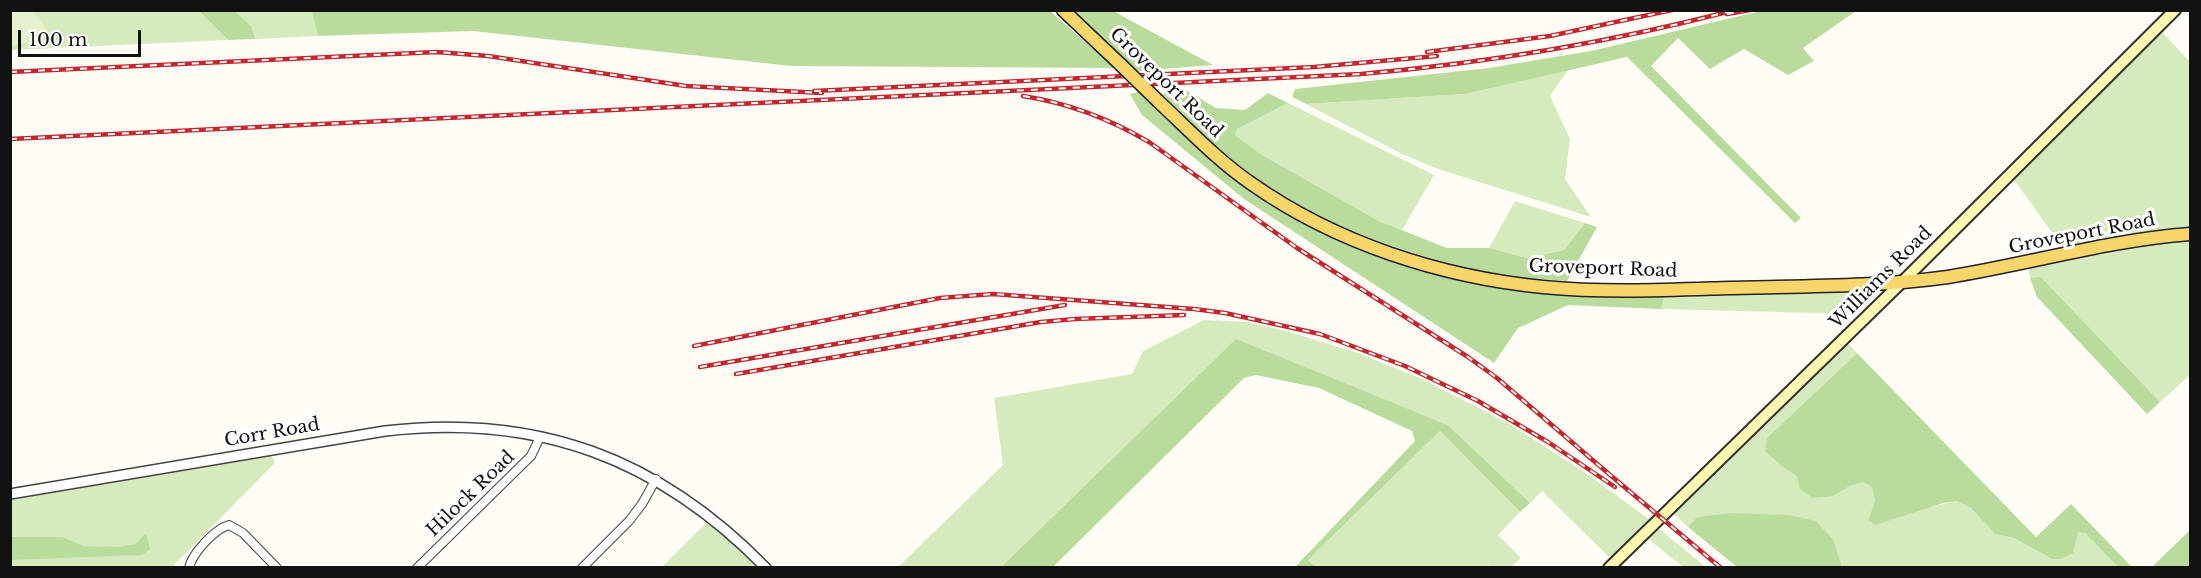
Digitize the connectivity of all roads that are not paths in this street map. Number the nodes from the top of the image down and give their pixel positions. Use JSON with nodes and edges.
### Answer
{"nodes":[{"id":1,"x":1063,"y":10,"type":"edge"},
{"id":2,"x":2175,"y":10,"type":"edge"},
{"id":3,"x":2190,"y":234,"type":"edge"},
{"id":4,"x":1902,"y":282,"type":"junction"},
{"id":5,"x":540,"y":437,"type":"junction"},
{"id":6,"x":656,"y":479,"type":"junction"},
{"id":7,"x":10,"y":494,"type":"edge"},
{"id":8,"x":189,"y":567,"type":"edge"},
{"id":9,"x":277,"y":567,"type":"edge"},
{"id":10,"x":417,"y":567,"type":"edge"},
{"id":11,"x":582,"y":567,"type":"edge"},
{"id":12,"x":766,"y":567,"type":"edge"},
{"id":13,"x":1609,"y":567,"type":"edge"}],
"edges":[{"from":1,"to":4,"type":"main road","name":"Groveport Road","bridge":true},
{"from":2,"to":4,"type":"main road","name":"Williams Road"},
{"from":3,"to":4,"type":"main road","name":"Groveport Road"},
{"from":4,"to":13,"type":"main road","name":"Williams Road"},
{"from":5,"to":6,"type":"street","name":"Corr Road"},
{"from":5,"to":7,"type":"street","name":"Corr Road"},
{"from":5,"to":10,"type":"street","name":"Hilock Road"},
{"from":6,"to":11,"type":"street"},
{"from":6,"to":12,"type":"street","name":"Corr Road"},
{"from":8,"to":9,"type":"street"}]}
